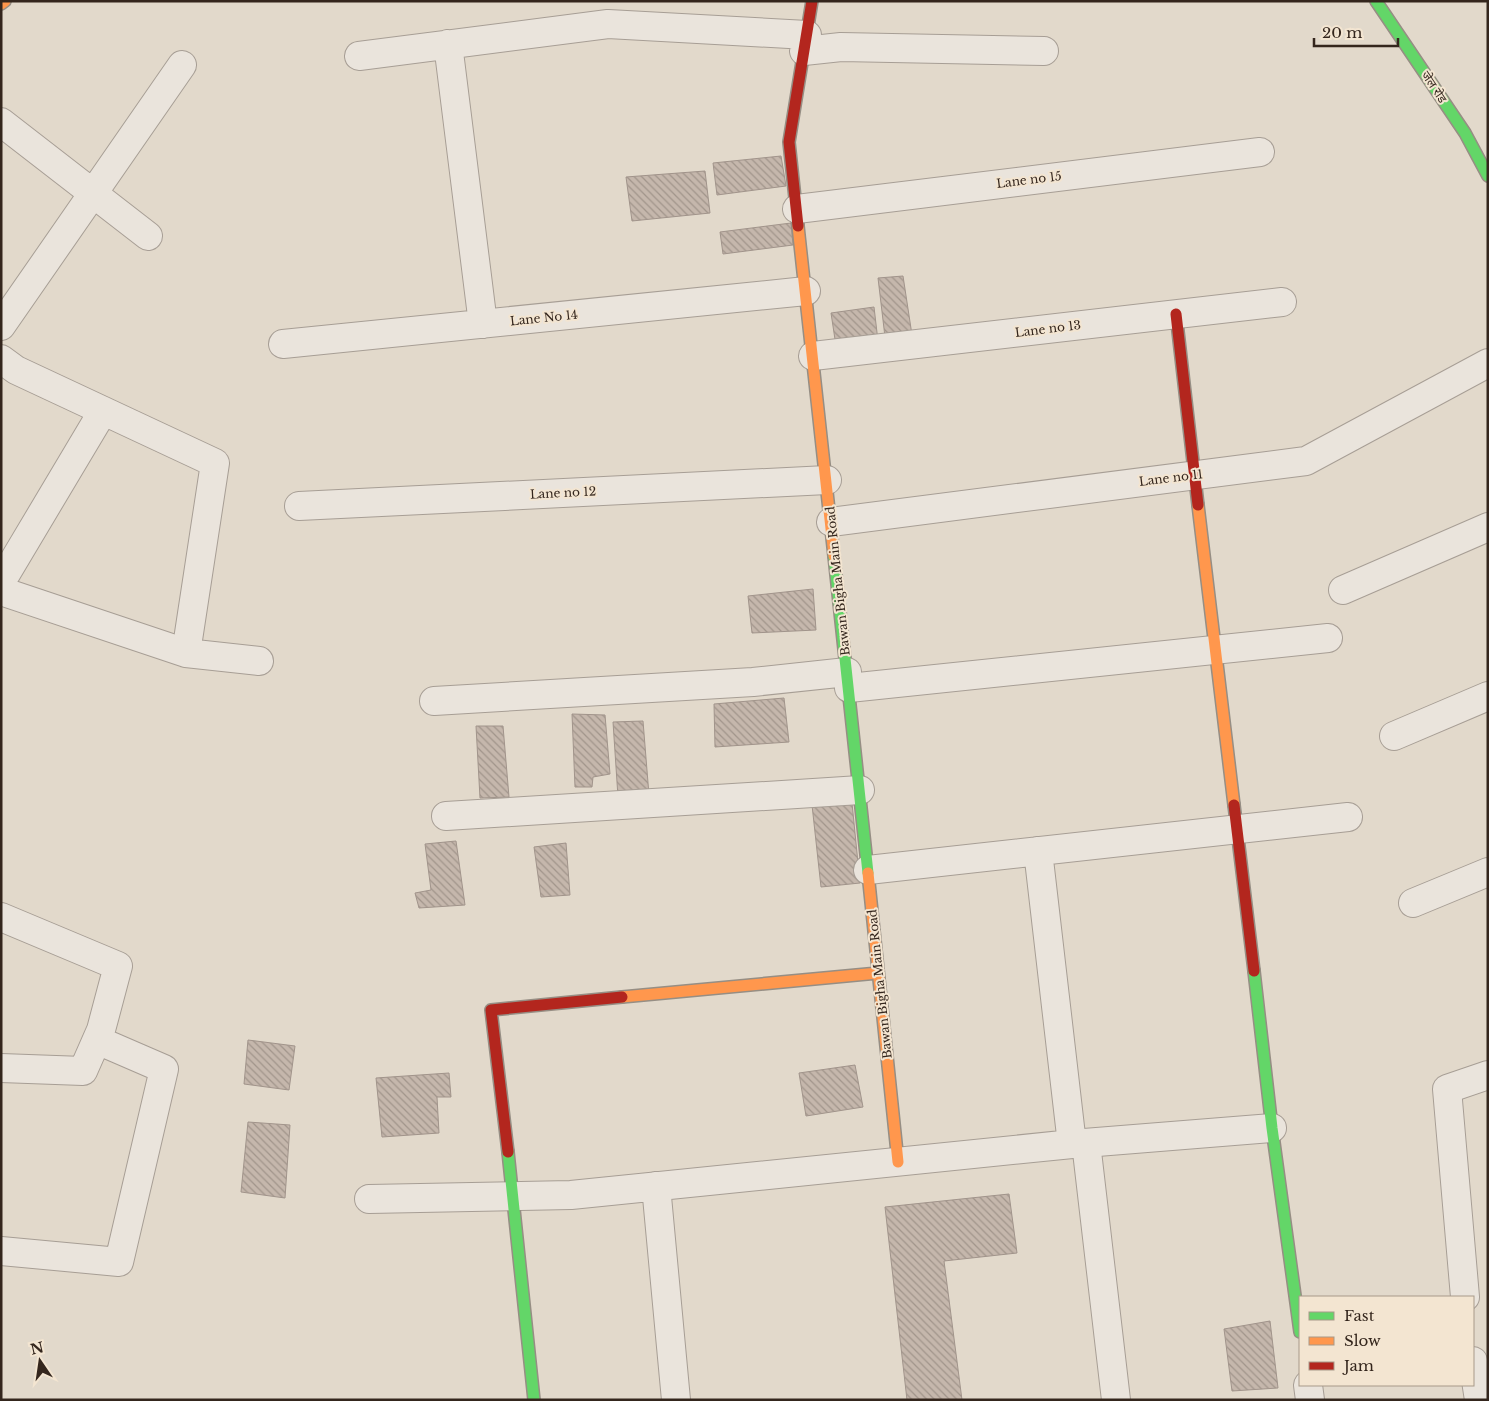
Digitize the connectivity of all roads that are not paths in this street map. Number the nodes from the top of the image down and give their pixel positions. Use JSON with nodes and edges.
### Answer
{"nodes":[{"id":1,"x":5,"y":1,"type":"edge"},
{"id":2,"x":812,"y":1,"type":"edge"},
{"id":3,"x":1376,"y":1,"type":"edge"},
{"id":4,"x":1,"y":4,"type":"edge"},
{"id":5,"x":805,"y":43,"type":"junction"},
{"id":6,"x":448,"y":44,"type":"junction"},
{"id":7,"x":1044,"y":51,"type":"dead end"},
{"id":8,"x":359,"y":56,"type":"dead end"},
{"id":9,"x":182,"y":64,"type":"dead end"},
{"id":10,"x":1,"y":122,"type":"edge"},
{"id":11,"x":1260,"y":152,"type":"dead end"},
{"id":12,"x":1488,"y":176,"type":"edge"},
{"id":13,"x":93,"y":193,"type":"junction"},
{"id":14,"x":797,"y":209,"type":"junction"},
{"id":15,"x":148,"y":236,"type":"dead end"},
{"id":16,"x":806,"y":290,"type":"junction"},
{"id":17,"x":1282,"y":302,"type":"dead end"},
{"id":18,"x":1176,"y":314,"type":"junction"},
{"id":19,"x":483,"y":324,"type":"junction"},
{"id":20,"x":1,"y":326,"type":"edge"},
{"id":21,"x":283,"y":344,"type":"dead end"},
{"id":22,"x":813,"y":356,"type":"junction"},
{"id":23,"x":1,"y":359,"type":"edge"},
{"id":24,"x":1488,"y":363,"type":"edge"},
{"id":25,"x":103,"y":412,"type":"junction"},
{"id":26,"x":1195,"y":475,"type":"junction"},
{"id":27,"x":827,"y":480,"type":"junction"},
{"id":28,"x":299,"y":506,"type":"dead end"},
{"id":29,"x":831,"y":522,"type":"junction"},
{"id":30,"x":1488,"y":527,"type":"edge"},
{"id":31,"x":1,"y":582,"type":"edge"},
{"id":32,"x":1343,"y":590,"type":"dead end"},
{"id":33,"x":1,"y":591,"type":"edge"},
{"id":34,"x":1328,"y":638,"type":"dead end"},
{"id":35,"x":1215,"y":650,"type":"junction"},
{"id":36,"x":186,"y":653,"type":"junction"},
{"id":37,"x":259,"y":661,"type":"dead end"},
{"id":38,"x":848,"y":680,"type":"junction"},
{"id":39,"x":1488,"y":696,"type":"edge"},
{"id":40,"x":434,"y":701,"type":"dead end"},
{"id":41,"x":1394,"y":736,"type":"dead end"},
{"id":42,"x":860,"y":790,"type":"junction"},
{"id":43,"x":446,"y":816,"type":"dead end"},
{"id":44,"x":1348,"y":817,"type":"dead end"},
{"id":45,"x":1236,"y":830,"type":"junction"},
{"id":46,"x":1038,"y":851,"type":"junction"},
{"id":47,"x":868,"y":870,"type":"junction"},
{"id":48,"x":1488,"y":872,"type":"edge"},
{"id":49,"x":1413,"y":903,"type":"dead end"},
{"id":50,"x":1,"y":917,"type":"edge"},
{"id":51,"x":878,"y":973,"type":"junction"},
{"id":52,"x":97,"y":1040,"type":"junction"},
{"id":53,"x":1,"y":1068,"type":"edge"},
{"id":54,"x":1488,"y":1075,"type":"edge"},
{"id":55,"x":1272,"y":1128,"type":"junction"},
{"id":56,"x":1079,"y":1143,"type":"junction"},
{"id":57,"x":898,"y":1162,"type":"junction"},
{"id":58,"x":656,"y":1186,"type":"junction"},
{"id":59,"x":513,"y":1196,"type":"junction"},
{"id":60,"x":370,"y":1199,"type":"dead end"},
{"id":61,"x":1,"y":1251,"type":"edge"},
{"id":62,"x":1465,"y":1296,"type":"edge"},
{"id":63,"x":1299,"y":1325,"type":"edge"},
{"id":64,"x":1474,"y":1368,"type":"edge"},
{"id":65,"x":1308,"y":1386,"type":"edge"},
{"id":66,"x":534,"y":1400,"type":"edge"},
{"id":67,"x":676,"y":1400,"type":"edge"},
{"id":68,"x":1116,"y":1400,"type":"edge"},
{"id":69,"x":1310,"y":1400,"type":"edge"},
{"id":70,"x":1479,"y":1400,"type":"edge"}],
"edges":[{"from":1,"to":4,"type":"street"},
{"from":2,"to":5,"type":"street","name":"Bawan Bigha Main Road"},
{"from":3,"to":12,"type":"street","name":"जेल रोड"},
{"from":5,"to":6,"type":"street"},
{"from":5,"to":7,"type":"street"},
{"from":5,"to":14,"type":"street","name":"Bawan Bigha Main Road"},
{"from":6,"to":8,"type":"street"},
{"from":6,"to":19,"type":"street"},
{"from":9,"to":13,"type":"street"},
{"from":10,"to":13,"type":"street"},
{"from":11,"to":14,"type":"street","name":"Lane no 15"},
{"from":13,"to":15,"type":"street"},
{"from":13,"to":20,"type":"street"},
{"from":14,"to":16,"type":"street","name":"Bawan Bigha Main Road"},
{"from":16,"to":19,"type":"street","name":"Lane No 14"},
{"from":16,"to":22,"type":"street","name":"Bawan Bigha Main Road"},
{"from":17,"to":18,"type":"street","name":"Lane no 13"},
{"from":18,"to":22,"type":"street","name":"Lane no 13"},
{"from":18,"to":26,"type":"street"},
{"from":19,"to":21,"type":"street","name":"Lane No 14"},
{"from":22,"to":27,"type":"street","name":"Bawan Bigha Main Road"},
{"from":23,"to":25,"type":"street"},
{"from":24,"to":26,"type":"street","name":"Lane no 11"},
{"from":25,"to":31,"type":"street"},
{"from":25,"to":36,"type":"street"},
{"from":26,"to":29,"type":"street","name":"Lane no 11"},
{"from":26,"to":35,"type":"street"},
{"from":27,"to":28,"type":"street","name":"Lane no 12"},
{"from":27,"to":29,"type":"street","name":"Bawan Bigha Main Road"},
{"from":29,"to":38,"type":"street","name":"Bawan Bigha Main Road"},
{"from":30,"to":32,"type":"street"},
{"from":33,"to":36,"type":"street"},
{"from":34,"to":35,"type":"street"},
{"from":35,"to":38,"type":"street"},
{"from":35,"to":45,"type":"street"},
{"from":36,"to":37,"type":"street"},
{"from":38,"to":40,"type":"street"},
{"from":38,"to":42,"type":"street","name":"Bawan Bigha Main Road"},
{"from":39,"to":41,"type":"street"},
{"from":42,"to":43,"type":"street"},
{"from":42,"to":47,"type":"street","name":"Bawan Bigha Main Road"},
{"from":44,"to":45,"type":"street"},
{"from":45,"to":46,"type":"street"},
{"from":45,"to":55,"type":"street"},
{"from":46,"to":47,"type":"street"},
{"from":46,"to":56,"type":"street"},
{"from":47,"to":51,"type":"street","name":"Bawan Bigha Main Road"},
{"from":48,"to":49,"type":"street"},
{"from":50,"to":52,"type":"street"},
{"from":51,"to":57,"type":"street","name":"Bawan Bigha Main Road"},
{"from":51,"to":59,"type":"street"},
{"from":52,"to":53,"type":"street"},
{"from":52,"to":61,"type":"street"},
{"from":54,"to":62,"type":"street"},
{"from":55,"to":56,"type":"street"},
{"from":55,"to":63,"type":"street"},
{"from":56,"to":57,"type":"street"},
{"from":56,"to":68,"type":"street"},
{"from":57,"to":58,"type":"street"},
{"from":58,"to":59,"type":"street"},
{"from":58,"to":67,"type":"street"},
{"from":59,"to":60,"type":"street"},
{"from":59,"to":66,"type":"street"},
{"from":64,"to":70,"type":"street"},
{"from":65,"to":69,"type":"street"}]}
